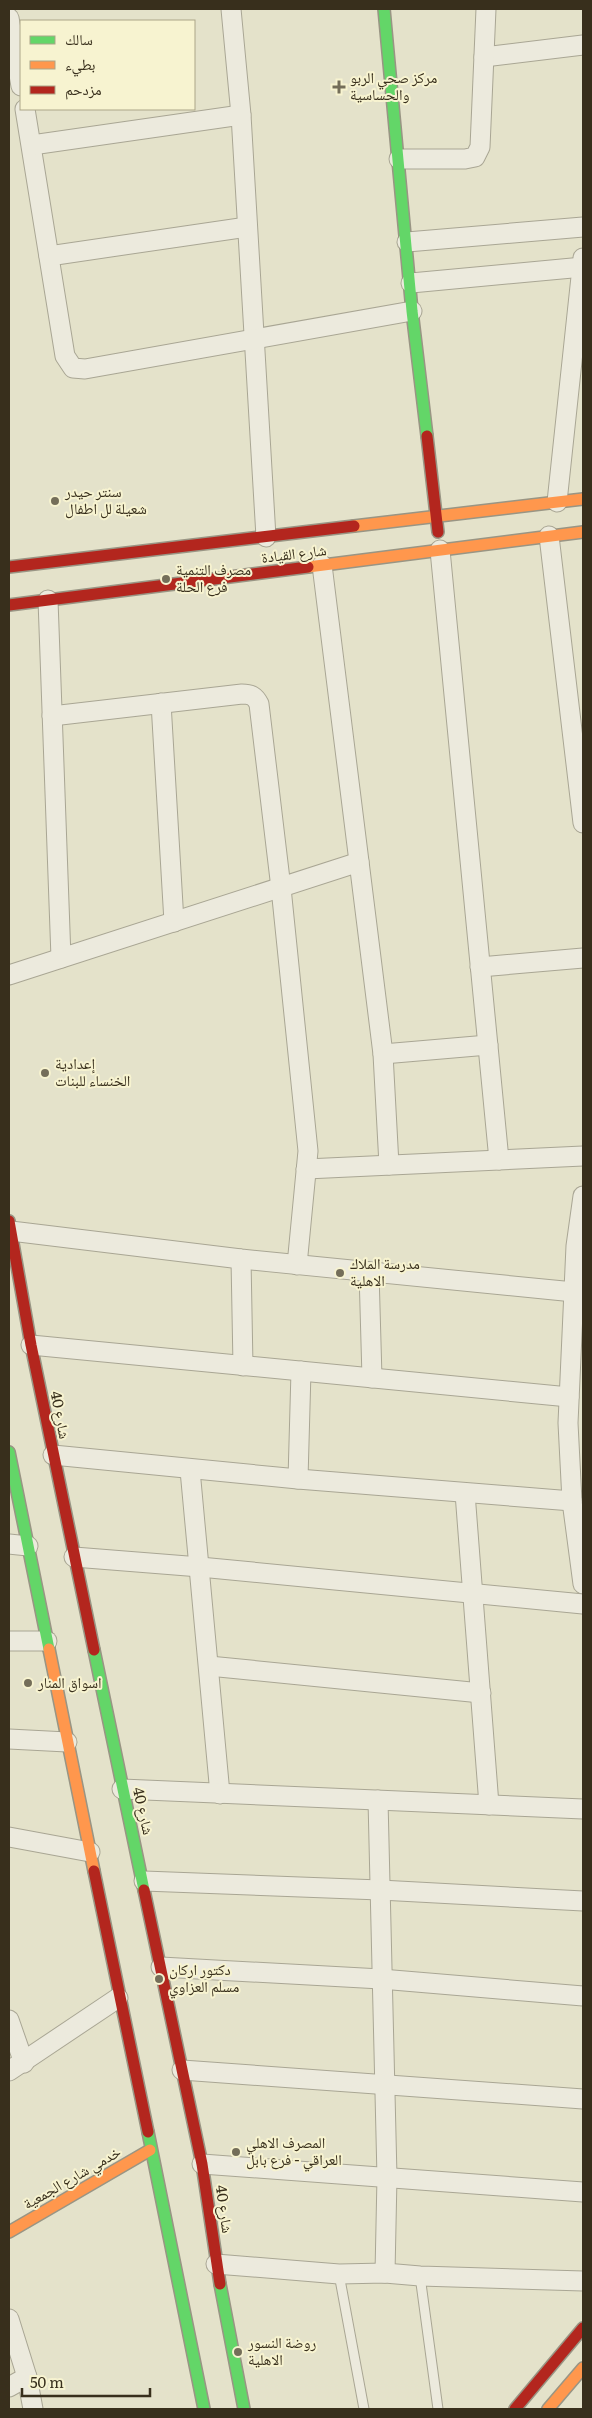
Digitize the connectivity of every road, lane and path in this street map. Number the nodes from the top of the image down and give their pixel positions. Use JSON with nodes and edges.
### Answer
{"nodes":[{"id":1,"x":231,"y":9,"type":"edge"},
{"id":2,"x":384,"y":9,"type":"edge"},
{"id":3,"x":486,"y":9,"type":"edge"},
{"id":4,"x":9,"y":18,"type":"edge"},
{"id":5,"x":583,"y":45,"type":"edge"},
{"id":6,"x":484,"y":57,"type":"junction"},
{"id":7,"x":20,"y":80,"type":"edge"},
{"id":8,"x":26,"y":110,"type":"edge"},
{"id":9,"x":241,"y":114,"type":"junction"},
{"id":10,"x":32,"y":145,"type":"junction"},
{"id":11,"x":399,"y":159,"type":"junction"},
{"id":12,"x":247,"y":227,"type":"junction"},
{"id":13,"x":583,"y":227,"type":"edge"},
{"id":14,"x":407,"y":242,"type":"junction"},
{"id":15,"x":49,"y":256,"type":"junction"},
{"id":16,"x":583,"y":258,"type":"edge"},
{"id":17,"x":583,"y":267,"type":"edge"},
{"id":18,"x":411,"y":283,"type":"junction"},
{"id":19,"x":412,"y":311,"type":"junction"},
{"id":20,"x":255,"y":338,"type":"junction"},
{"id":21,"x":577,"y":384,"type":"edge"},
{"id":22,"x":583,"y":499,"type":"edge"},
{"id":23,"x":557,"y":502,"type":"junction"},
{"id":24,"x":436,"y":516,"type":"junction"},
{"id":25,"x":583,"y":532,"type":"edge"},
{"id":26,"x":266,"y":536,"type":"junction"},
{"id":27,"x":549,"y":536,"type":"junction"},
{"id":28,"x":440,"y":550,"type":"junction"},
{"id":29,"x":322,"y":565,"type":"junction"},
{"id":30,"x":9,"y":567,"type":"edge"},
{"id":31,"x":48,"y":600,"type":"junction"},
{"id":32,"x":9,"y":605,"type":"edge"},
{"id":33,"x":161,"y":703,"type":"junction"},
{"id":34,"x":52,"y":716,"type":"junction"},
{"id":35,"x":583,"y":822,"type":"edge"},
{"id":36,"x":359,"y":862,"type":"junction"},
{"id":37,"x":281,"y":888,"type":"junction"},
{"id":38,"x":174,"y":922,"type":"junction"},
{"id":39,"x":62,"y":958,"type":"junction"},
{"id":40,"x":583,"y":958,"type":"edge"},
{"id":41,"x":480,"y":967,"type":"junction"},
{"id":42,"x":9,"y":975,"type":"edge"},
{"id":43,"x":488,"y":1046,"type":"junction"},
{"id":44,"x":383,"y":1054,"type":"junction"},
{"id":45,"x":583,"y":1156,"type":"edge"},
{"id":46,"x":498,"y":1160,"type":"junction"},
{"id":47,"x":389,"y":1165,"type":"junction"},
{"id":48,"x":306,"y":1169,"type":"junction"},
{"id":49,"x":583,"y":1196,"type":"edge"},
{"id":50,"x":10,"y":1226,"type":"edge"},
{"id":51,"x":580,"y":1246,"type":"edge"},
{"id":52,"x":241,"y":1259,"type":"junction"},
{"id":53,"x":297,"y":1265,"type":"junction"},
{"id":54,"x":369,"y":1272,"type":"junction"},
{"id":55,"x":574,"y":1292,"type":"junction"},
{"id":56,"x":31,"y":1345,"type":"junction"},
{"id":57,"x":243,"y":1366,"type":"junction"},
{"id":58,"x":301,"y":1372,"type":"junction"},
{"id":59,"x":372,"y":1378,"type":"junction"},
{"id":60,"x":569,"y":1396,"type":"junction"},
{"id":61,"x":576,"y":1423,"type":"edge"},
{"id":62,"x":9,"y":1453,"type":"edge"},
{"id":63,"x":53,"y":1455,"type":"junction"},
{"id":64,"x":190,"y":1470,"type":"junction"},
{"id":65,"x":298,"y":1480,"type":"junction"},
{"id":66,"x":61,"y":1493,"type":"junction"},
{"id":67,"x":465,"y":1493,"type":"junction"},
{"id":68,"x":18,"y":1497,"type":"junction"},
{"id":69,"x":572,"y":1500,"type":"junction"},
{"id":70,"x":49,"y":1503,"type":"dead end"},
{"id":71,"x":30,"y":1505,"type":"dead end"},
{"id":72,"x":579,"y":1526,"type":"edge"},
{"id":73,"x":57,"y":1540,"type":"dead end"},
{"id":74,"x":9,"y":1544,"type":"edge"},
{"id":75,"x":32,"y":1547,"type":"junction"},
{"id":76,"x":73,"y":1551,"type":"junction"},
{"id":77,"x":200,"y":1567,"type":"junction"},
{"id":78,"x":583,"y":1584,"type":"edge"},
{"id":79,"x":473,"y":1593,"type":"junction"},
{"id":80,"x":583,"y":1604,"type":"edge"},
{"id":81,"x":9,"y":1640,"type":"edge"},
{"id":82,"x":47,"y":1641,"type":"junction"},
{"id":83,"x":209,"y":1666,"type":"junction"},
{"id":84,"x":481,"y":1693,"type":"junction"},
{"id":85,"x":9,"y":1739,"type":"edge"},
{"id":86,"x":67,"y":1742,"type":"junction"},
{"id":87,"x":122,"y":1789,"type":"junction"},
{"id":88,"x":220,"y":1794,"type":"junction"},
{"id":89,"x":378,"y":1800,"type":"junction"},
{"id":90,"x":489,"y":1805,"type":"junction"},
{"id":91,"x":583,"y":1809,"type":"edge"},
{"id":92,"x":9,"y":1837,"type":"edge"},
{"id":93,"x":90,"y":1852,"type":"junction"},
{"id":94,"x":144,"y":1881,"type":"junction"},
{"id":95,"x":380,"y":1890,"type":"junction"},
{"id":96,"x":583,"y":1901,"type":"edge"},
{"id":97,"x":160,"y":1967,"type":"junction"},
{"id":98,"x":382,"y":1979,"type":"junction"},
{"id":99,"x":583,"y":1996,"type":"edge"},
{"id":100,"x":118,"y":1998,"type":"junction"},
{"id":101,"x":9,"y":2020,"type":"edge"},
{"id":102,"x":16,"y":2067,"type":"edge"},
{"id":103,"x":182,"y":2070,"type":"junction"},
{"id":104,"x":385,"y":2084,"type":"junction"},
{"id":105,"x":583,"y":2099,"type":"edge"},
{"id":106,"x":150,"y":2150,"type":"junction"},
{"id":107,"x":202,"y":2164,"type":"junction"},
{"id":108,"x":387,"y":2178,"type":"junction"},
{"id":109,"x":583,"y":2192,"type":"edge"},
{"id":110,"x":9,"y":2232,"type":"edge"},
{"id":111,"x":216,"y":2264,"type":"junction"},
{"id":112,"x":385,"y":2273,"type":"junction"},
{"id":113,"x":339,"y":2274,"type":"junction"},
{"id":114,"x":420,"y":2276,"type":"junction"},
{"id":115,"x":583,"y":2281,"type":"edge"},
{"id":116,"x":9,"y":2319,"type":"edge"},
{"id":117,"x":583,"y":2328,"type":"edge"},
{"id":118,"x":583,"y":2368,"type":"edge"},
{"id":119,"x":27,"y":2377,"type":"junction"},
{"id":120,"x":9,"y":2387,"type":"edge"},
{"id":121,"x":33,"y":2409,"type":"edge"},
{"id":122,"x":204,"y":2409,"type":"edge"},
{"id":123,"x":244,"y":2409,"type":"edge"},
{"id":124,"x":364,"y":2409,"type":"edge"},
{"id":125,"x":438,"y":2409,"type":"edge"},
{"id":126,"x":515,"y":2409,"type":"edge"},
{"id":127,"x":549,"y":2409,"type":"edge"}],
"edges":[{"from":1,"to":9,"type":"street"},
{"from":2,"to":11,"type":"main road"},
{"from":3,"to":6,"type":"street"},
{"from":4,"to":7,"type":"street"},
{"from":5,"to":6,"type":"street"},
{"from":6,"to":11,"type":"street"},
{"from":8,"to":10,"type":"street"},
{"from":9,"to":10,"type":"street"},
{"from":9,"to":12,"type":"street"},
{"from":10,"to":15,"type":"street"},
{"from":11,"to":14,"type":"main road"},
{"from":12,"to":15,"type":"street"},
{"from":12,"to":20,"type":"street"},
{"from":13,"to":14,"type":"street"},
{"from":14,"to":18,"type":"main road"},
{"from":15,"to":20,"type":"street"},
{"from":16,"to":17,"type":"street"},
{"from":17,"to":18,"type":"street"},
{"from":17,"to":21,"type":"street"},
{"from":18,"to":19,"type":"main road"},
{"from":19,"to":20,"type":"street"},
{"from":19,"to":24,"type":"main road"},
{"from":20,"to":26,"type":"street"},
{"from":21,"to":23,"type":"street"},
{"from":22,"to":23,"type":"main road","name":"شارع القيادة"},
{"from":23,"to":24,"type":"main road","name":"شارع القيادة"},
{"from":24,"to":26,"type":"main road","name":"شارع القيادة"},
{"from":24,"to":28,"type":"main road"},
{"from":25,"to":27,"type":"main road","name":"شارع القيادة"},
{"from":26,"to":30,"type":"main road","name":"شارع القيادة"},
{"from":27,"to":28,"type":"main road","name":"شارع القيادة"},
{"from":27,"to":35,"type":"street"},
{"from":28,"to":29,"type":"main road","name":"شارع القيادة"},
{"from":28,"to":41,"type":"street"},
{"from":29,"to":31,"type":"main road","name":"شارع القيادة"},
{"from":29,"to":36,"type":"street"},
{"from":31,"to":32,"type":"main road","name":"شارع القيادة"},
{"from":31,"to":34,"type":"street"},
{"from":33,"to":34,"type":"street"},
{"from":33,"to":37,"type":"street"},
{"from":33,"to":38,"type":"street"},
{"from":34,"to":39,"type":"street"},
{"from":36,"to":37,"type":"street"},
{"from":36,"to":44,"type":"street"},
{"from":37,"to":38,"type":"street"},
{"from":37,"to":48,"type":"street"},
{"from":38,"to":39,"type":"street"},
{"from":39,"to":42,"type":"street"},
{"from":40,"to":41,"type":"street"},
{"from":41,"to":43,"type":"street"},
{"from":43,"to":44,"type":"street"},
{"from":43,"to":46,"type":"street"},
{"from":44,"to":47,"type":"street"},
{"from":45,"to":46,"type":"street"},
{"from":46,"to":47,"type":"street"},
{"from":47,"to":48,"type":"street"},
{"from":48,"to":53,"type":"street"},
{"from":49,"to":51,"type":"street"},
{"from":50,"to":52,"type":"street"},
{"from":50,"to":56,"type":"main road","name":"شارع 40"},
{"from":51,"to":55,"type":"street"},
{"from":52,"to":53,"type":"street"},
{"from":52,"to":57,"type":"street"},
{"from":53,"to":54,"type":"street"},
{"from":54,"to":55,"type":"street"},
{"from":54,"to":59,"type":"street"},
{"from":55,"to":60,"type":"street"},
{"from":56,"to":57,"type":"street"},
{"from":56,"to":63,"type":"main road","name":"شارع 40"},
{"from":57,"to":58,"type":"street"},
{"from":58,"to":59,"type":"street"},
{"from":58,"to":65,"type":"street"},
{"from":59,"to":60,"type":"street"},
{"from":60,"to":61,"type":"street"},
{"from":61,"to":69,"type":"street"},
{"from":62,"to":68,"type":"main road"},
{"from":63,"to":64,"type":"street"},
{"from":63,"to":66,"type":"main road","name":"شارع 40"},
{"from":64,"to":65,"type":"street"},
{"from":64,"to":77,"type":"street"},
{"from":65,"to":67,"type":"street"},
{"from":66,"to":70,"type":"main road"},
{"from":66,"to":76,"type":"main road","name":"شارع 40"},
{"from":67,"to":69,"type":"street"},
{"from":67,"to":79,"type":"street"},
{"from":68,"to":71,"type":"main road"},
{"from":68,"to":75,"type":"main road"},
{"from":69,"to":72,"type":"street"},
{"from":72,"to":78,"type":"street"},
{"from":73,"to":76,"type":"main road"},
{"from":74,"to":75,"type":"street"},
{"from":75,"to":82,"type":"main road"},
{"from":76,"to":77,"type":"street"},
{"from":76,"to":87,"type":"main road","name":"شارع 40"},
{"from":77,"to":79,"type":"street"},
{"from":77,"to":83,"type":"street"},
{"from":79,"to":80,"type":"street"},
{"from":79,"to":84,"type":"street"},
{"from":81,"to":82,"type":"street"},
{"from":82,"to":86,"type":"main road"},
{"from":83,"to":84,"type":"street"},
{"from":83,"to":88,"type":"street"},
{"from":84,"to":90,"type":"street"},
{"from":85,"to":86,"type":"street"},
{"from":86,"to":93,"type":"main road"},
{"from":87,"to":88,"type":"street"},
{"from":87,"to":94,"type":"main road","name":"شارع 40"},
{"from":88,"to":89,"type":"street"},
{"from":89,"to":90,"type":"street"},
{"from":89,"to":95,"type":"street"},
{"from":90,"to":91,"type":"street"},
{"from":92,"to":93,"type":"street"},
{"from":93,"to":100,"type":"main road"},
{"from":94,"to":95,"type":"street"},
{"from":94,"to":97,"type":"main road","name":"شارع 40"},
{"from":95,"to":96,"type":"street"},
{"from":95,"to":98,"type":"street"},
{"from":97,"to":98,"type":"street"},
{"from":97,"to":103,"type":"main road","name":"شارع 40"},
{"from":98,"to":99,"type":"street"},
{"from":98,"to":104,"type":"street"},
{"from":100,"to":102,"type":"street"},
{"from":100,"to":106,"type":"main road"},
{"from":101,"to":102,"type":"street"},
{"from":103,"to":104,"type":"street"},
{"from":103,"to":107,"type":"main road","name":"شارع 40"},
{"from":104,"to":105,"type":"street"},
{"from":104,"to":108,"type":"street"},
{"from":106,"to":110,"type":"main road","name":"خدمي شارع الجمعية"},
{"from":106,"to":122,"type":"main road"},
{"from":107,"to":108,"type":"street"},
{"from":107,"to":111,"type":"main road","name":"شارع 40"},
{"from":108,"to":109,"type":"street"},
{"from":108,"to":112,"type":"street"},
{"from":111,"to":113,"type":"street"},
{"from":111,"to":123,"type":"main road","name":"شارع 40"},
{"from":112,"to":113,"type":"street"},
{"from":112,"to":114,"type":"street"},
{"from":113,"to":124,"type":"lane"},
{"from":114,"to":115,"type":"street"},
{"from":114,"to":125,"type":"lane"},
{"from":116,"to":119,"type":"street"},
{"from":117,"to":126,"type":"main road"},
{"from":118,"to":127,"type":"main road"},
{"from":119,"to":120,"type":"street"},
{"from":119,"to":121,"type":"street"}]}
